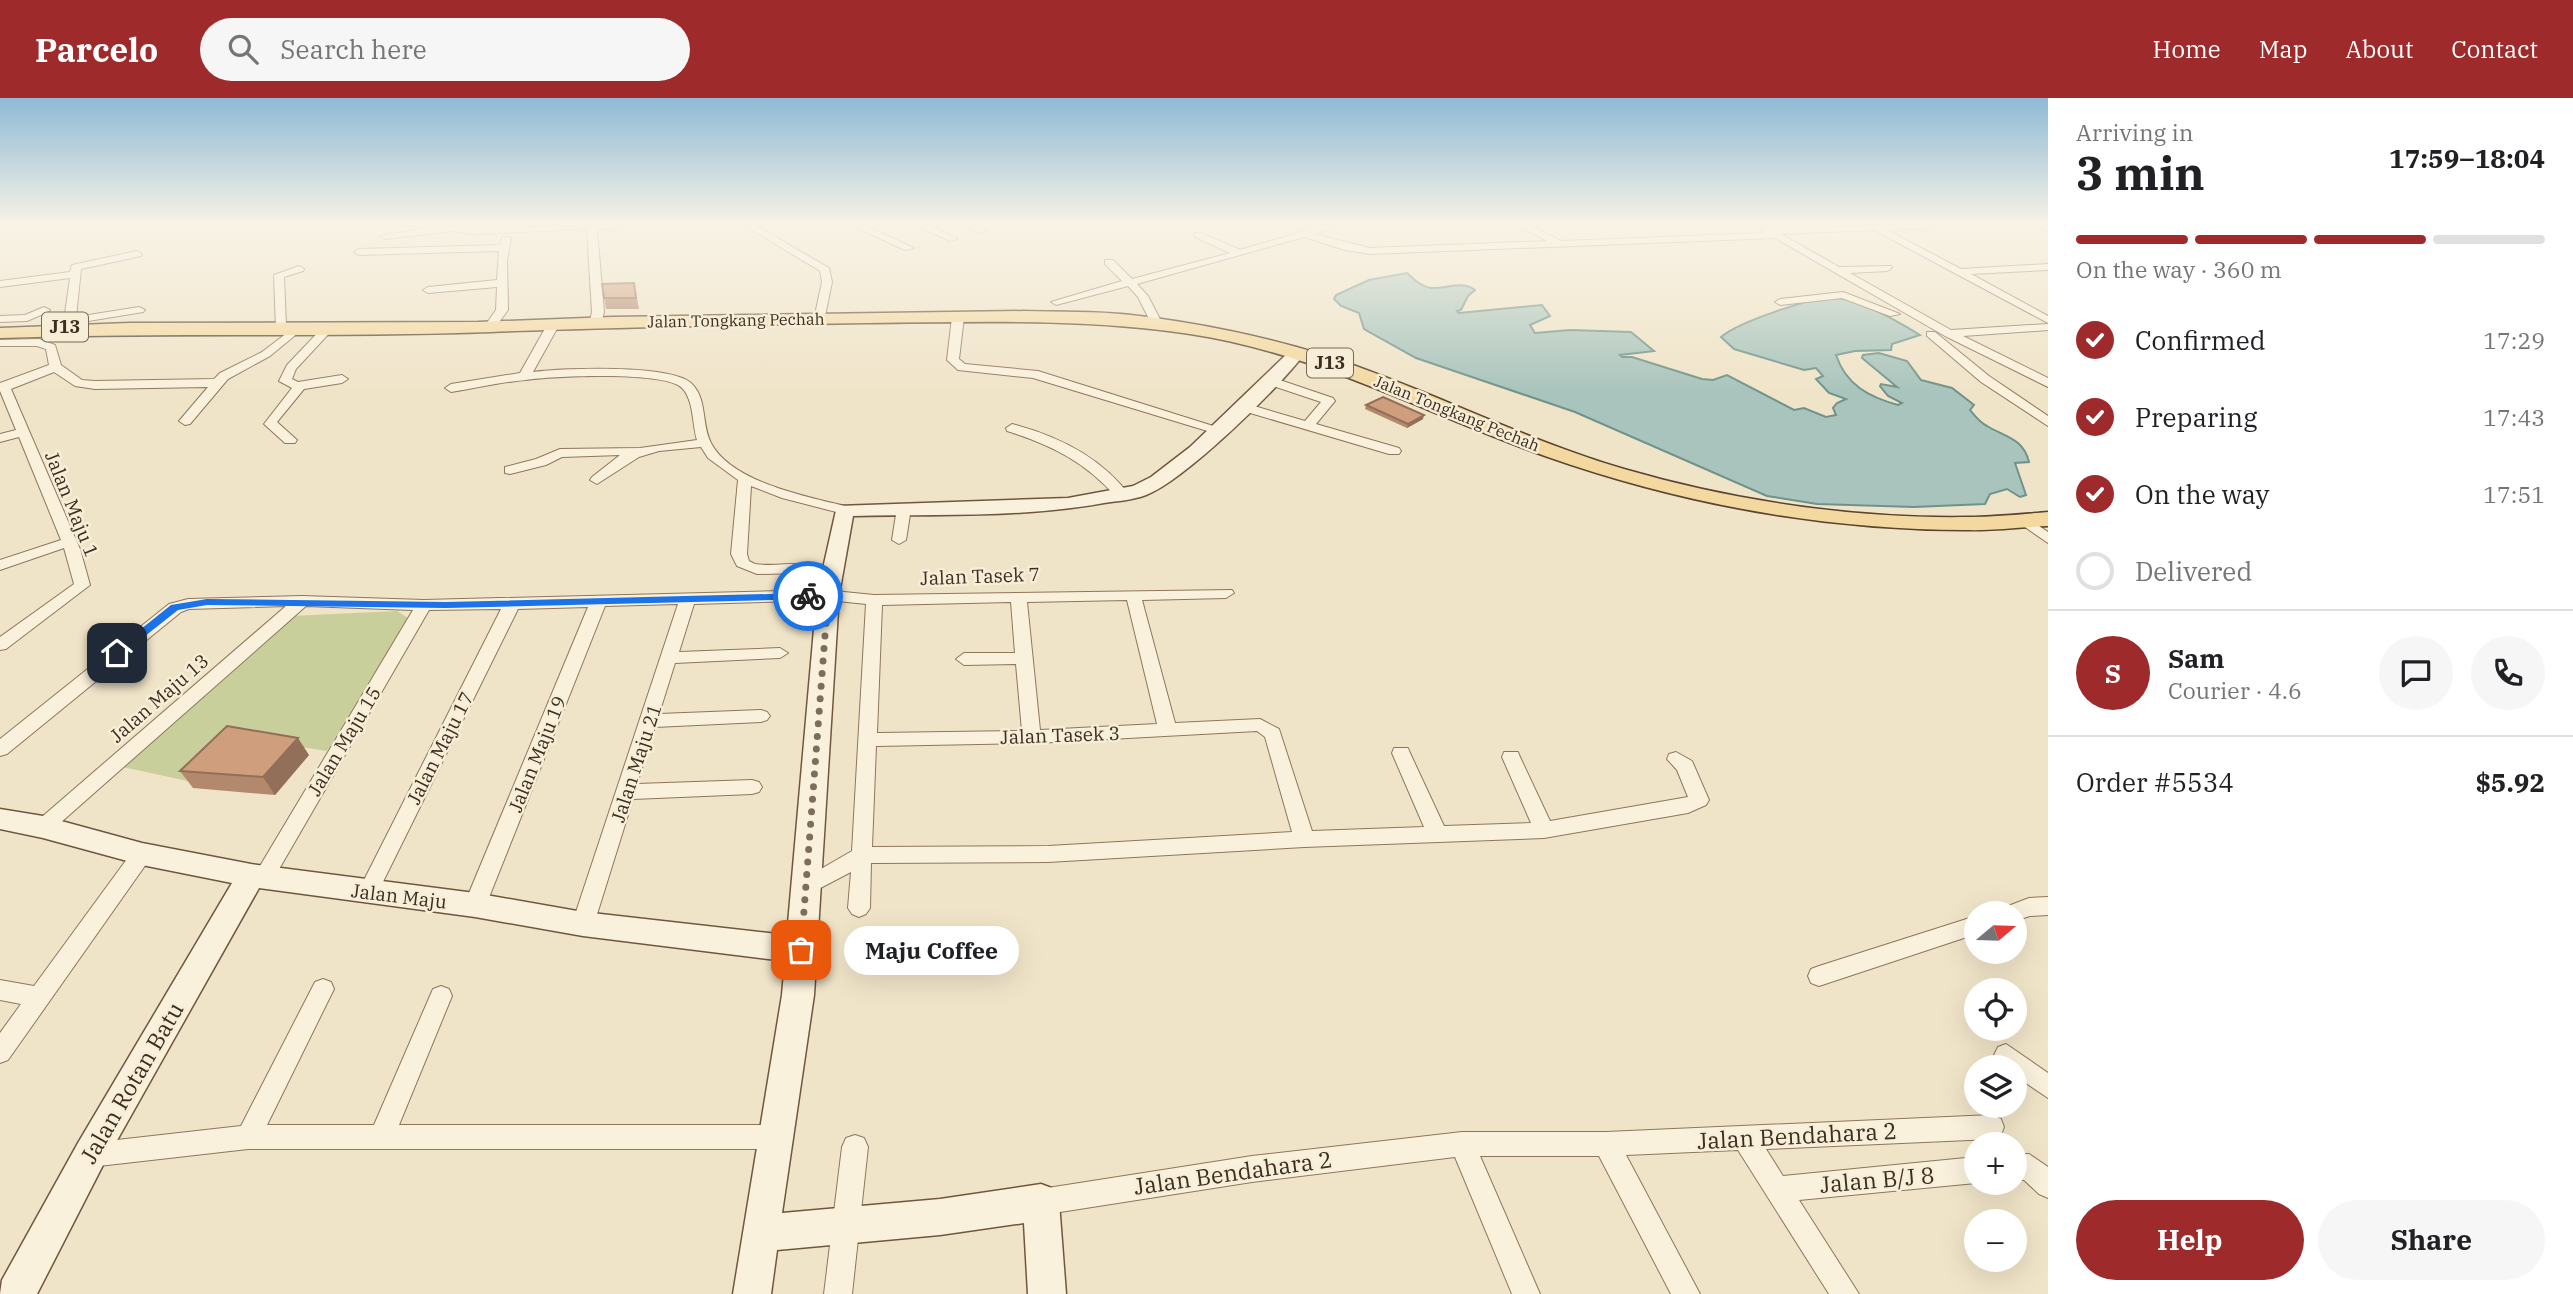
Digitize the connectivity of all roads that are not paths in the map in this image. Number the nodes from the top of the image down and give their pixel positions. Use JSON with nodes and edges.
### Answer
{"nodes":[{"id":1,"x":35,"y":281,"type":"edge"},
{"id":2,"x":75,"y":281,"type":"edge"},
{"id":3,"x":279,"y":281,"type":"edge"},
{"id":4,"x":597,"y":281,"type":"edge"},
{"id":5,"x":827,"y":281,"type":"edge"},
{"id":6,"x":1130,"y":281,"type":"edge"},
{"id":7,"x":1140,"y":281,"type":"edge"},
{"id":8,"x":1856,"y":281,"type":"edge"},
{"id":9,"x":1975,"y":281,"type":"edge"},
{"id":10,"x":503,"y":283,"type":"joint"},
{"id":11,"x":1132,"y":283,"type":"junction"},
{"id":12,"x":0,"y":284,"type":"edge"},
{"id":13,"x":428,"y":290,"type":"dead end"},
{"id":14,"x":1056,"y":302,"type":"dead end"},
{"id":15,"x":1780,"y":302,"type":"dead end"},
{"id":16,"x":44,"y":310,"type":"dead end"},
{"id":17,"x":139,"y":310,"type":"dead end"},
{"id":18,"x":958,"y":317,"type":"junction"},
{"id":19,"x":0,"y":319,"type":"edge"},
{"id":20,"x":820,"y":319,"type":"junction"},
{"id":21,"x":2048,"y":320,"type":"edge"},
{"id":22,"x":601,"y":322,"type":"junction"},
{"id":23,"x":1156,"y":323,"type":"junction"},
{"id":24,"x":486,"y":325,"type":"junction"},
{"id":25,"x":553,"y":325,"type":"junction"},
{"id":26,"x":280,"y":326,"type":"junction"},
{"id":27,"x":300,"y":326,"type":"junction"},
{"id":28,"x":330,"y":326,"type":"junction"},
{"id":29,"x":2048,"y":327,"type":"edge"},
{"id":30,"x":0,"y":330,"type":"edge"},
{"id":31,"x":54,"y":331,"type":"junction"},
{"id":32,"x":1949,"y":334,"type":"junction"},
{"id":33,"x":0,"y":343,"type":"edge"},
{"id":34,"x":1297,"y":353,"type":"junction"},
{"id":35,"x":55,"y":367,"type":"junction"},
{"id":36,"x":524,"y":376,"type":"junction"},
{"id":37,"x":342,"y":379,"type":"dead end"},
{"id":38,"x":1271,"y":381,"type":"junction"},
{"id":39,"x":218,"y":383,"type":"junction"},
{"id":40,"x":2048,"y":383,"type":"edge"},
{"id":41,"x":300,"y":386,"type":"junction"},
{"id":42,"x":2,"y":387,"type":"edge"},
{"id":43,"x":451,"y":388,"type":"dead end"},
{"id":44,"x":1244,"y":407,"type":"junction"},
{"id":45,"x":185,"y":421,"type":"dead end"},
{"id":46,"x":2048,"y":422,"type":"edge"},
{"id":47,"x":1307,"y":426,"type":"junction"},
{"id":48,"x":1012,"y":428,"type":"dead end"},
{"id":49,"x":1219,"y":430,"type":"junction"},
{"id":50,"x":22,"y":432,"type":"junction"},
{"id":51,"x":0,"y":438,"type":"edge"},
{"id":52,"x":290,"y":440,"type":"dead end"},
{"id":53,"x":704,"y":443,"type":"junction"},
{"id":54,"x":637,"y":451,"type":"junction"},
{"id":55,"x":1394,"y":451,"type":"dead end"},
{"id":56,"x":510,"y":470,"type":"dead end"},
{"id":57,"x":597,"y":480,"type":"dead end"},
{"id":58,"x":746,"y":480,"type":"junction"},
{"id":59,"x":1124,"y":496,"type":"junction"},
{"id":60,"x":904,"y":508,"type":"junction"},
{"id":61,"x":844,"y":510,"type":"junction"},
{"id":62,"x":2038,"y":521,"type":"edge"},
{"id":63,"x":2048,"y":539,"type":"edge"},
{"id":64,"x":900,"y":540,"type":"dead end"},
{"id":65,"x":68,"y":542,"type":"junction"},
{"id":66,"x":0,"y":565,"type":"edge"},
{"id":67,"x":829,"y":591,"type":"junction"},
{"id":68,"x":1226,"y":593,"type":"dead end"},
{"id":69,"x":1133,"y":594,"type":"junction"},
{"id":70,"x":1018,"y":596,"type":"junction"},
{"id":71,"x":874,"y":600,"type":"junction"},
{"id":72,"x":302,"y":601,"type":"junction"},
{"id":73,"x":687,"y":601,"type":"junction"},
{"id":74,"x":598,"y":603,"type":"junction"},
{"id":75,"x":512,"y":604,"type":"junction"},
{"id":76,"x":424,"y":605,"type":"junction"},
{"id":77,"x":0,"y":645,"type":"edge"},
{"id":78,"x":780,"y":653,"type":"dead end"},
{"id":79,"x":670,"y":658,"type":"junction"},
{"id":80,"x":1023,"y":658,"type":"junction"},
{"id":81,"x":964,"y":659,"type":"dead end"},
{"id":82,"x":761,"y":716,"type":"dead end"},
{"id":83,"x":650,"y":721,"type":"junction"},
{"id":84,"x":1167,"y":729,"type":"junction"},
{"id":85,"x":1032,"y":737,"type":"junction"},
{"id":86,"x":867,"y":740,"type":"junction"},
{"id":87,"x":0,"y":749,"type":"edge"},
{"id":88,"x":1401,"y":754,"type":"dead end"},
{"id":89,"x":1511,"y":757,"type":"dead end"},
{"id":90,"x":1676,"y":759,"type":"dead end"},
{"id":91,"x":752,"y":787,"type":"dead end"},
{"id":92,"x":627,"y":792,"type":"junction"},
{"id":93,"x":0,"y":819,"type":"edge"},
{"id":94,"x":43,"y":827,"type":"junction"},
{"id":95,"x":1544,"y":830,"type":"junction"},
{"id":96,"x":1437,"y":833,"type":"junction"},
{"id":97,"x":1304,"y":839,"type":"junction"},
{"id":98,"x":142,"y":854,"type":"junction"},
{"id":99,"x":862,"y":855,"type":"junction"},
{"id":100,"x":257,"y":876,"type":"junction"},
{"id":101,"x":807,"y":887,"type":"junction"},
{"id":102,"x":368,"y":892,"type":"junction"},
{"id":103,"x":475,"y":905,"type":"junction"},
{"id":104,"x":2048,"y":906,"type":"edge"},
{"id":105,"x":859,"y":908,"type":"dead end"},
{"id":106,"x":2027,"y":908,"type":"edge"},
{"id":107,"x":583,"y":924,"type":"junction"},
{"id":108,"x":1964,"y":929,"type":"edge"},
{"id":109,"x":801,"y":950,"type":"junction"},
{"id":110,"x":1819,"y":976,"type":"dead end"},
{"id":111,"x":323,"y":989,"type":"dead end"},
{"id":112,"x":0,"y":990,"type":"edge"},
{"id":113,"x":441,"y":996,"type":"dead end"},
{"id":114,"x":38,"y":997,"type":"junction"},
{"id":115,"x":0,"y":1052,"type":"edge"},
{"id":116,"x":2027,"y":1071,"type":"edge"},
{"id":117,"x":2048,"y":1087,"type":"edge"},
{"id":118,"x":1992,"y":1126,"type":"dead end"},
{"id":119,"x":382,"y":1136,"type":"junction"},
{"id":120,"x":248,"y":1137,"type":"junction"},
{"id":121,"x":774,"y":1137,"type":"junction"},
{"id":122,"x":1745,"y":1139,"type":"junction"},
{"id":123,"x":1462,"y":1144,"type":"junction"},
{"id":124,"x":1606,"y":1144,"type":"junction"},
{"id":125,"x":855,"y":1147,"type":"dead end"},
{"id":126,"x":90,"y":1155,"type":"junction"},
{"id":127,"x":2027,"y":1167,"type":"edge"},
{"id":128,"x":1964,"y":1171,"type":"edge"},
{"id":129,"x":2048,"y":1185,"type":"edge"},
{"id":130,"x":1778,"y":1189,"type":"junction"},
{"id":131,"x":1041,"y":1202,"type":"junction"},
{"id":132,"x":845,"y":1227,"type":"junction"},
{"id":133,"x":760,"y":1233,"type":"junction"},
{"id":134,"x":16,"y":1294,"type":"edge"},
{"id":135,"x":752,"y":1294,"type":"edge"},
{"id":136,"x":838,"y":1294,"type":"edge"},
{"id":137,"x":1047,"y":1294,"type":"edge"},
{"id":138,"x":1526,"y":1294,"type":"edge"},
{"id":139,"x":1686,"y":1294,"type":"edge"},
{"id":140,"x":1845,"y":1294,"type":"edge"}],
"edges":[{"from":1,"to":12,"type":"street"},
{"from":2,"to":31,"type":"street"},
{"from":3,"to":26,"type":"street"},
{"from":4,"to":22,"type":"street"},
{"from":5,"to":20,"type":"street"},
{"from":6,"to":11,"type":"street"},
{"from":7,"to":11,"type":"street"},
{"from":8,"to":32,"type":"street"},
{"from":9,"to":21,"type":"street"},
{"from":10,"to":13,"type":"street"},
{"from":10,"to":24,"type":"street"},
{"from":11,"to":14,"type":"street"},
{"from":11,"to":23,"type":"street"},
{"from":15,"to":46,"type":"street"},
{"from":16,"to":19,"type":"street"},
{"from":17,"to":31,"type":"street"},
{"from":18,"to":20,"type":"main road","name":"Jalan Tongkang Pechah","number":"J13"},
{"from":18,"to":23,"type":"main road","name":"Jalan Tongkang Pechah","number":"J13"},
{"from":18,"to":49,"type":"street"},
{"from":20,"to":22,"type":"main road","name":"Jalan Tongkang Pechah","number":"J13"},
{"from":22,"to":24,"type":"main road","name":"Jalan Tongkang Pechah","number":"J13"},
{"from":22,"to":25,"type":"main road","name":"Jalan Tongkang Pechah","number":"J13"},
{"from":23,"to":34,"type":"main road","name":"Jalan Tongkang Pechah","number":"J13"},
{"from":24,"to":25,"type":"main road","name":"Jalan Tongkang Pechah","number":"J13"},
{"from":24,"to":28,"type":"main road","name":"Jalan Tongkang Pechah","number":"J13"},
{"from":25,"to":36,"type":"street"},
{"from":26,"to":27,"type":"main road","name":"Jalan Tongkang Pechah","number":"J13"},
{"from":26,"to":31,"type":"main road","name":"Jalan Tongkang Pechah","number":"J13"},
{"from":27,"to":28,"type":"main road","name":"Jalan Tongkang Pechah","number":"J13"},
{"from":27,"to":39,"type":"street"},
{"from":28,"to":41,"type":"street"},
{"from":29,"to":32,"type":"street"},
{"from":30,"to":31,"type":"main road","name":"Jalan Tongkang Pechah","number":"J13"},
{"from":31,"to":33,"type":"street"},
{"from":31,"to":35,"type":"street"},
{"from":32,"to":40,"type":"street"},
{"from":34,"to":38,"type":"street"},
{"from":34,"to":62,"type":"main road","name":"Jalan Tongkang Pechah","number":"J13"},
{"from":35,"to":39,"type":"street"},
{"from":35,"to":42,"type":"street"},
{"from":36,"to":43,"type":"street"},
{"from":36,"to":53,"type":"street"},
{"from":37,"to":41,"type":"street"},
{"from":38,"to":44,"type":"street"},
{"from":38,"to":47,"type":"street"},
{"from":39,"to":45,"type":"street"},
{"from":41,"to":52,"type":"street"},
{"from":42,"to":50,"type":"street","name":"Jalan Maju 1"},
{"from":44,"to":47,"type":"street"},
{"from":44,"to":49,"type":"street"},
{"from":47,"to":55,"type":"street"},
{"from":48,"to":59,"type":"street"},
{"from":49,"to":59,"type":"street"},
{"from":50,"to":51,"type":"street"},
{"from":50,"to":65,"type":"street","name":"Jalan Maju 1"},
{"from":53,"to":54,"type":"street"},
{"from":53,"to":58,"type":"street"},
{"from":54,"to":56,"type":"street"},
{"from":54,"to":57,"type":"street"},
{"from":58,"to":61,"type":"street"},
{"from":58,"to":67,"type":"street"},
{"from":59,"to":60,"type":"street"},
{"from":60,"to":61,"type":"street"},
{"from":60,"to":64,"type":"street"},
{"from":61,"to":67,"type":"street"},
{"from":62,"to":63,"type":"street"},
{"from":65,"to":66,"type":"street"},
{"from":65,"to":77,"type":"street","name":"Jalan Maju 1"},
{"from":67,"to":71,"type":"street","name":"Jalan Tasek 7"},
{"from":67,"to":73,"type":"street","name":"Jalan Tasek 7"},
{"from":67,"to":101,"type":"street"},
{"from":68,"to":69,"type":"street","name":"Jalan Tasek 7"},
{"from":69,"to":70,"type":"street","name":"Jalan Tasek 7"},
{"from":69,"to":84,"type":"street"},
{"from":70,"to":71,"type":"street","name":"Jalan Tasek 7"},
{"from":70,"to":80,"type":"street"},
{"from":71,"to":86,"type":"street"},
{"from":72,"to":76,"type":"street","name":"Jalan Tasek 7"},
{"from":72,"to":87,"type":"street","name":"Jalan Tasek 7"},
{"from":72,"to":94,"type":"street","name":"Jalan Maju 13"},
{"from":73,"to":74,"type":"street","name":"Jalan Tasek 7"},
{"from":73,"to":79,"type":"street","name":"Jalan Maju 21"},
{"from":74,"to":75,"type":"street","name":"Jalan Tasek 7"},
{"from":74,"to":103,"type":"street","name":"Jalan Maju 19"},
{"from":75,"to":76,"type":"street","name":"Jalan Tasek 7"},
{"from":75,"to":102,"type":"street","name":"Jalan Maju 17"},
{"from":76,"to":100,"type":"street","name":"Jalan Maju 15"},
{"from":78,"to":79,"type":"street"},
{"from":79,"to":83,"type":"street","name":"Jalan Maju 21"},
{"from":80,"to":81,"type":"street"},
{"from":80,"to":85,"type":"street"},
{"from":82,"to":83,"type":"street"},
{"from":83,"to":92,"type":"street","name":"Jalan Maju 21"},
{"from":84,"to":85,"type":"street","name":"Jalan Tasek 3"},
{"from":84,"to":97,"type":"street","name":"Jalan Tasek 3"},
{"from":85,"to":86,"type":"street","name":"Jalan Tasek 3"},
{"from":86,"to":99,"type":"street"},
{"from":88,"to":96,"type":"street"},
{"from":89,"to":95,"type":"street"},
{"from":90,"to":95,"type":"street"},
{"from":91,"to":92,"type":"street"},
{"from":92,"to":107,"type":"street","name":"Jalan Maju 21"},
{"from":93,"to":94,"type":"street","name":"Jalan Maju"},
{"from":94,"to":98,"type":"street","name":"Jalan Maju"},
{"from":95,"to":96,"type":"street"},
{"from":96,"to":97,"type":"street"},
{"from":97,"to":99,"type":"street"},
{"from":98,"to":100,"type":"street","name":"Jalan Maju"},
{"from":98,"to":114,"type":"street"},
{"from":99,"to":101,"type":"street"},
{"from":99,"to":105,"type":"street"},
{"from":100,"to":102,"type":"street","name":"Jalan Maju"},
{"from":100,"to":126,"type":"street","name":"Jalan Rotan Batu"},
{"from":101,"to":109,"type":"street"},
{"from":102,"to":103,"type":"street","name":"Jalan Maju"},
{"from":103,"to":107,"type":"street","name":"Jalan Maju"},
{"from":104,"to":106,"type":"street"},
{"from":107,"to":109,"type":"street","name":"Jalan Maju"},
{"from":108,"to":110,"type":"street"},
{"from":109,"to":121,"type":"street"},
{"from":111,"to":120,"type":"street"},
{"from":112,"to":114,"type":"street"},
{"from":113,"to":119,"type":"street"},
{"from":114,"to":115,"type":"street"},
{"from":116,"to":117,"type":"street"},
{"from":118,"to":122,"type":"street","name":"Jalan Bendahara 2"},
{"from":119,"to":120,"type":"street"},
{"from":119,"to":121,"type":"street"},
{"from":120,"to":126,"type":"street"},
{"from":121,"to":133,"type":"street"},
{"from":122,"to":124,"type":"street","name":"Jalan Bendahara 2"},
{"from":122,"to":130,"type":"street"},
{"from":123,"to":124,"type":"street","name":"Jalan Bendahara 2"},
{"from":123,"to":131,"type":"street","name":"Jalan Bendahara 2"},
{"from":123,"to":138,"type":"street"},
{"from":124,"to":139,"type":"street"},
{"from":125,"to":132,"type":"street"},
{"from":126,"to":134,"type":"street","name":"Jalan Rotan Batu"},
{"from":127,"to":129,"type":"street"},
{"from":128,"to":130,"type":"street","name":"Jalan B/J 8"},
{"from":130,"to":140,"type":"street"},
{"from":131,"to":132,"type":"street","name":"Jalan Bendahara 2"},
{"from":131,"to":137,"type":"street"},
{"from":132,"to":133,"type":"street","name":"Jalan Bendahara 2"},
{"from":132,"to":136,"type":"street"},
{"from":133,"to":135,"type":"street"}]}
